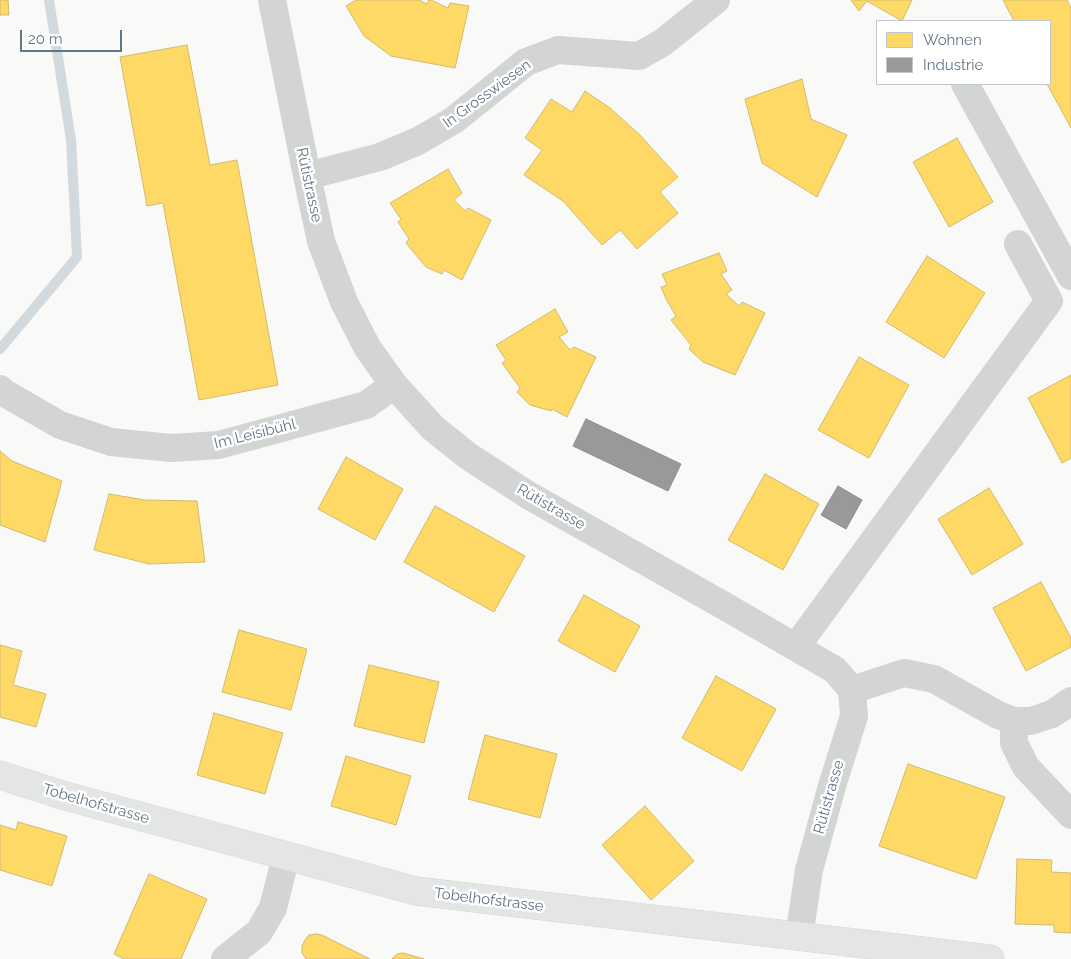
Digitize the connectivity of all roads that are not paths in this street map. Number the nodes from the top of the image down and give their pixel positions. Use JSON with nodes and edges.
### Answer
{"nodes":[{"id":1,"x":272,"y":0,"type":"edge"},
{"id":2,"x":716,"y":0,"type":"edge"},
{"id":3,"x":966,"y":85,"type":"edge"},
{"id":4,"x":307,"y":176,"type":"junction"},
{"id":5,"x":1018,"y":244,"type":"dead end"},
{"id":6,"x":1071,"y":276,"type":"edge"},
{"id":7,"x":394,"y":386,"type":"junction"},
{"id":8,"x":0,"y":389,"type":"edge"},
{"id":9,"x":796,"y":647,"type":"junction"},
{"id":10,"x":852,"y":690,"type":"junction"},
{"id":11,"x":1071,"y":701,"type":"edge"},
{"id":12,"x":1014,"y":721,"type":"junction"},
{"id":13,"x":0,"y":775,"type":"edge"},
{"id":14,"x":1071,"y":815,"type":"edge"},
{"id":15,"x":286,"y":856,"type":"junction"},
{"id":16,"x":799,"y":937,"type":"junction"},
{"id":17,"x":225,"y":959,"type":"edge"},
{"id":18,"x":990,"y":959,"type":"edge"}],
"edges":[{"from":1,"to":4,"type":"street","name":"Rütistrasse"},
{"from":2,"to":4,"type":"street","name":"In Grosswiesen"},
{"from":3,"to":6,"type":"street"},
{"from":4,"to":7,"type":"street","name":"Rütistrasse"},
{"from":5,"to":9,"type":"street"},
{"from":7,"to":8,"type":"street","name":"Im Leisibühl"},
{"from":7,"to":9,"type":"street","name":"Rütistrasse"},
{"from":9,"to":10,"type":"street","name":"Rütistrasse"},
{"from":10,"to":12,"type":"street"},
{"from":10,"to":16,"type":"street","name":"Rütistrasse"},
{"from":11,"to":12,"type":"street"},
{"from":12,"to":14,"type":"street"},
{"from":13,"to":15,"type":"main road","name":"Tobelhofstrasse"},
{"from":15,"to":16,"type":"main road","name":"Tobelhofstrasse"},
{"from":15,"to":17,"type":"street"},
{"from":16,"to":18,"type":"main road","name":"Tobelhofstrasse"}]}
